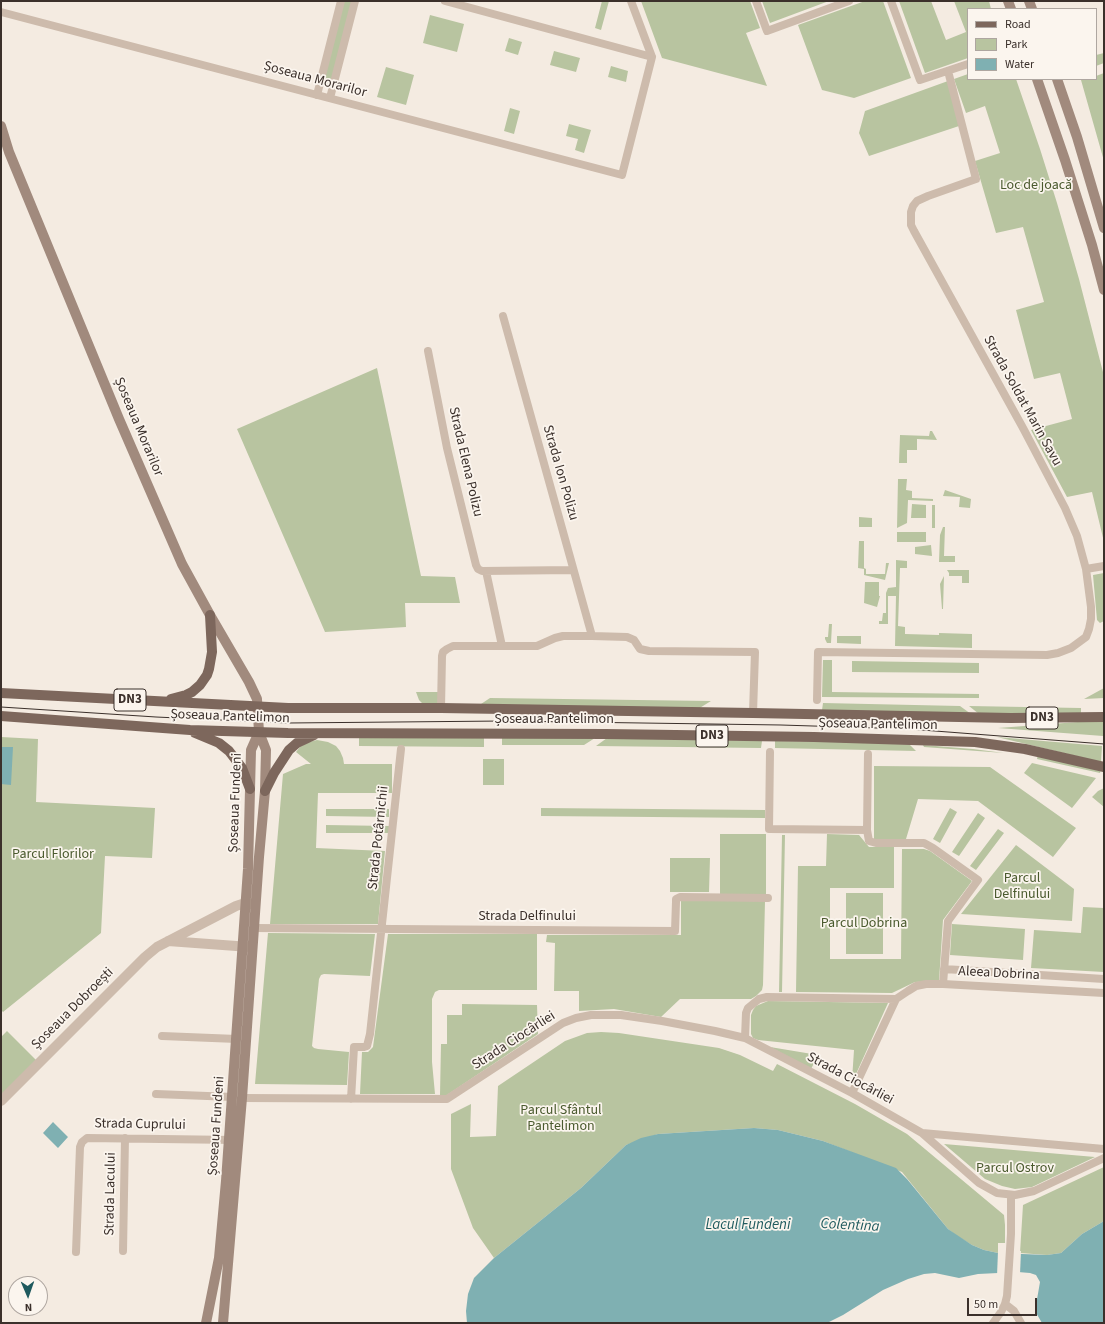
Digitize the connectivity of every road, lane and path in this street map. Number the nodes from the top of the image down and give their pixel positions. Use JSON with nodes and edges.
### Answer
{"nodes":[{"id":1,"x":341,"y":1,"type":"edge"},
{"id":2,"x":355,"y":1,"type":"edge"},
{"id":3,"x":445,"y":1,"type":"edge"},
{"id":4,"x":631,"y":1,"type":"edge"},
{"id":5,"x":756,"y":1,"type":"edge"},
{"id":6,"x":849,"y":1,"type":"edge"},
{"id":7,"x":891,"y":1,"type":"edge"},
{"id":8,"x":1,"y":12,"type":"edge"},
{"id":9,"x":652,"y":57,"type":"junction"},
{"id":10,"x":967,"y":64,"type":"edge"},
{"id":11,"x":948,"y":71,"type":"junction"},
{"id":12,"x":1037,"y":80,"type":"edge"},
{"id":13,"x":1057,"y":80,"type":"edge"},
{"id":14,"x":317,"y":95,"type":"junction"},
{"id":15,"x":330,"y":98,"type":"junction"},
{"id":16,"x":1,"y":126,"type":"edge"},
{"id":17,"x":1104,"y":228,"type":"edge"},
{"id":18,"x":1104,"y":290,"type":"edge"},
{"id":19,"x":502,"y":316,"type":"dead end"},
{"id":20,"x":428,"y":351,"type":"dead end"},
{"id":21,"x":1104,"y":566,"type":"edge"},
{"id":22,"x":1086,"y":569,"type":"junction"},
{"id":23,"x":573,"y":570,"type":"junction"},
{"id":24,"x":486,"y":571,"type":"junction"},
{"id":25,"x":210,"y":615,"type":"junction"},
{"id":26,"x":592,"y":636,"type":"junction"},
{"id":27,"x":502,"y":646,"type":"junction"},
{"id":28,"x":1,"y":693,"type":"edge"},
{"id":29,"x":817,"y":700,"type":"dead end"},
{"id":30,"x":161,"y":701,"type":"junction"},
{"id":31,"x":258,"y":707,"type":"junction"},
{"id":32,"x":441,"y":708,"type":"junction"},
{"id":33,"x":753,"y":713,"type":"junction"},
{"id":34,"x":1104,"y":713,"type":"edge"},
{"id":35,"x":1,"y":716,"type":"edge"},
{"id":36,"x":1104,"y":717,"type":"edge"},
{"id":37,"x":1079,"y":718,"type":"junction"},
{"id":38,"x":190,"y":730,"type":"junction"},
{"id":39,"x":258,"y":732,"type":"junction"},
{"id":40,"x":318,"y":734,"type":"junction"},
{"id":41,"x":401,"y":749,"type":"dead end"},
{"id":42,"x":770,"y":752,"type":"dead end"},
{"id":43,"x":868,"y":754,"type":"dead end"},
{"id":44,"x":1104,"y":767,"type":"edge"},
{"id":45,"x":250,"y":789,"type":"junction"},
{"id":46,"x":266,"y":791,"type":"junction"},
{"id":47,"x":867,"y":830,"type":"junction"},
{"id":48,"x":768,"y":898,"type":"dead end"},
{"id":49,"x":251,"y":904,"type":"junction"},
{"id":50,"x":254,"y":928,"type":"junction"},
{"id":51,"x":382,"y":929,"type":"junction"},
{"id":52,"x":168,"y":941,"type":"junction"},
{"id":53,"x":248,"y":947,"type":"junction"},
{"id":54,"x":944,"y":969,"type":"junction"},
{"id":55,"x":1104,"y":978,"type":"edge"},
{"id":56,"x":943,"y":984,"type":"junction"},
{"id":57,"x":1104,"y":993,"type":"edge"},
{"id":58,"x":896,"y":999,"type":"junction"},
{"id":59,"x":162,"y":1036,"type":"dead end"},
{"id":60,"x":745,"y":1038,"type":"junction"},
{"id":61,"x":237,"y":1039,"type":"junction"},
{"id":62,"x":852,"y":1093,"type":"junction"},
{"id":63,"x":156,"y":1094,"type":"dead end"},
{"id":64,"x":237,"y":1098,"type":"junction"},
{"id":65,"x":351,"y":1099,"type":"junction"},
{"id":66,"x":1,"y":1101,"type":"edge"},
{"id":67,"x":922,"y":1133,"type":"junction"},
{"id":68,"x":125,"y":1138,"type":"junction"},
{"id":69,"x":234,"y":1140,"type":"junction"},
{"id":70,"x":1104,"y":1149,"type":"edge"},
{"id":71,"x":1104,"y":1158,"type":"edge"},
{"id":72,"x":1011,"y":1195,"type":"junction"},
{"id":73,"x":123,"y":1251,"type":"dead end"},
{"id":74,"x":76,"y":1252,"type":"dead end"},
{"id":75,"x":1005,"y":1304,"type":"junction"},
{"id":76,"x":206,"y":1323,"type":"edge"},
{"id":77,"x":223,"y":1323,"type":"edge"},
{"id":78,"x":993,"y":1323,"type":"edge"},
{"id":79,"x":1021,"y":1323,"type":"edge"}],
"edges":[{"from":1,"to":14,"type":"street"},
{"from":2,"to":15,"type":"street"},
{"from":3,"to":9,"type":"street"},
{"from":4,"to":9,"type":"street"},
{"from":5,"to":6,"type":"street"},
{"from":7,"to":11,"type":"street"},
{"from":8,"to":14,"type":"street","name":"Șoseaua Morarilor"},
{"from":9,"to":15,"type":"street","name":"Șoseaua Morarilor"},
{"from":10,"to":11,"type":"street"},
{"from":11,"to":22,"type":"street","name":"Strada Soldat Marin Savu"},
{"from":12,"to":18,"type":"main road"},
{"from":13,"to":17,"type":"main road"},
{"from":14,"to":15,"type":"street","name":"Șoseaua Morarilor"},
{"from":16,"to":25,"type":"main road","name":"Șoseaua Morarilor"},
{"from":19,"to":23,"type":"street","name":"Strada Ion Polizu"},
{"from":20,"to":24,"type":"street","name":"Strada Elena Polizu"},
{"from":21,"to":22,"type":"street"},
{"from":22,"to":29,"type":"street","name":"Strada Soldat Marin Savu"},
{"from":23,"to":24,"type":"street"},
{"from":23,"to":26,"type":"street","name":"Strada Ion Polizu"},
{"from":24,"to":27,"type":"street","name":"Strada Elena Polizu"},
{"from":25,"to":30,"type":"main road"},
{"from":25,"to":31,"type":"main road","name":"Șoseaua Morarilor"},
{"from":26,"to":27,"type":"street"},
{"from":26,"to":33,"type":"street"},
{"from":27,"to":32,"type":"street"},
{"from":28,"to":30,"type":"main road","name":"Șoseaua Pantelimon","number":"DN3"},
{"from":30,"to":31,"type":"main road","name":"Șoseaua Pantelimon","number":"DN3"},
{"from":31,"to":32,"type":"main road","name":"Șoseaua Pantelimon","number":"DN3"},
{"from":31,"to":39,"type":"main road","name":"Șoseaua Morarilor"},
{"from":32,"to":33,"type":"main road","name":"Șoseaua Pantelimon","number":"DN3"},
{"from":33,"to":37,"type":"main road","name":"Șoseaua Pantelimon","number":"DN3"},
{"from":34,"to":37,"type":"main road"},
{"from":35,"to":38,"type":"main road","name":"Șoseaua Pantelimon","number":"DN3"},
{"from":36,"to":37,"type":"main road","name":"Șoseaua Pantelimon","number":"DN3"},
{"from":38,"to":39,"type":"main road","name":"Șoseaua Pantelimon","number":"DN3"},
{"from":38,"to":45,"type":"main road"},
{"from":39,"to":40,"type":"main road","name":"Șoseaua Pantelimon","number":"DN3"},
{"from":39,"to":45,"type":"main road","name":"Șoseaua Fundeni"},
{"from":39,"to":46,"type":"main road","name":"Șoseaua Fundeni"},
{"from":40,"to":44,"type":"main road","name":"Șoseaua Pantelimon","number":"DN3"},
{"from":40,"to":46,"type":"main road"},
{"from":41,"to":51,"type":"street","name":"Strada Potârnichii"},
{"from":42,"to":47,"type":"street"},
{"from":43,"to":47,"type":"street"},
{"from":45,"to":49,"type":"main road","name":"Șoseaua Fundeni"},
{"from":46,"to":49,"type":"main road","name":"Șoseaua Fundeni"},
{"from":47,"to":54,"type":"street"},
{"from":48,"to":51,"type":"street","name":"Strada Delfinului"},
{"from":49,"to":50,"type":"main road","name":"Șoseaua Fundeni"},
{"from":49,"to":52,"type":"street","name":"Șoseaua Dobroești"},
{"from":49,"to":53,"type":"main road","name":"Șoseaua Fundeni"},
{"from":50,"to":51,"type":"street","name":"Strada Delfinului"},
{"from":50,"to":53,"type":"main road","name":"Șoseaua Fundeni"},
{"from":51,"to":65,"type":"street","name":"Strada Potârnichii"},
{"from":52,"to":53,"type":"street"},
{"from":52,"to":66,"type":"street","name":"Șoseaua Dobroești"},
{"from":53,"to":61,"type":"main road","name":"Șoseaua Fundeni"},
{"from":53,"to":64,"type":"main road","name":"Șoseaua Fundeni"},
{"from":54,"to":55,"type":"street","name":"Aleea Dobrina"},
{"from":54,"to":56,"type":"street"},
{"from":56,"to":57,"type":"street","name":"Aleea Dobrina"},
{"from":56,"to":58,"type":"street","name":"Aleea Dobrina"},
{"from":58,"to":60,"type":"street"},
{"from":58,"to":62,"type":"street"},
{"from":59,"to":61,"type":"street"},
{"from":60,"to":62,"type":"street","name":"Strada Ciocârliei"},
{"from":60,"to":65,"type":"street","name":"Strada Ciocârliei"},
{"from":61,"to":64,"type":"main road","name":"Șoseaua Fundeni"},
{"from":62,"to":67,"type":"street","name":"Strada Ciocârliei"},
{"from":63,"to":64,"type":"street","name":"Strada Ciocârliei"},
{"from":64,"to":65,"type":"street","name":"Strada Ciocârliei"},
{"from":64,"to":69,"type":"main road","name":"Șoseaua Fundeni"},
{"from":67,"to":70,"type":"street","name":"Strada Ciocârliei"},
{"from":67,"to":72,"type":"street","name":"Strada Ciocârliei"},
{"from":68,"to":69,"type":"street","name":"Strada Cuprului"},
{"from":68,"to":73,"type":"street","name":"Strada Lacului"},
{"from":68,"to":74,"type":"street","name":"Strada Cuprului"},
{"from":69,"to":76,"type":"main road","name":"Șoseaua Fundeni"},
{"from":69,"to":77,"type":"main road","name":"Șoseaua Fundeni"},
{"from":71,"to":72,"type":"street","name":"Strada Ciocârliei"},
{"from":72,"to":75,"type":"street"},
{"from":75,"to":78,"type":"street"},
{"from":75,"to":79,"type":"street"}]}
